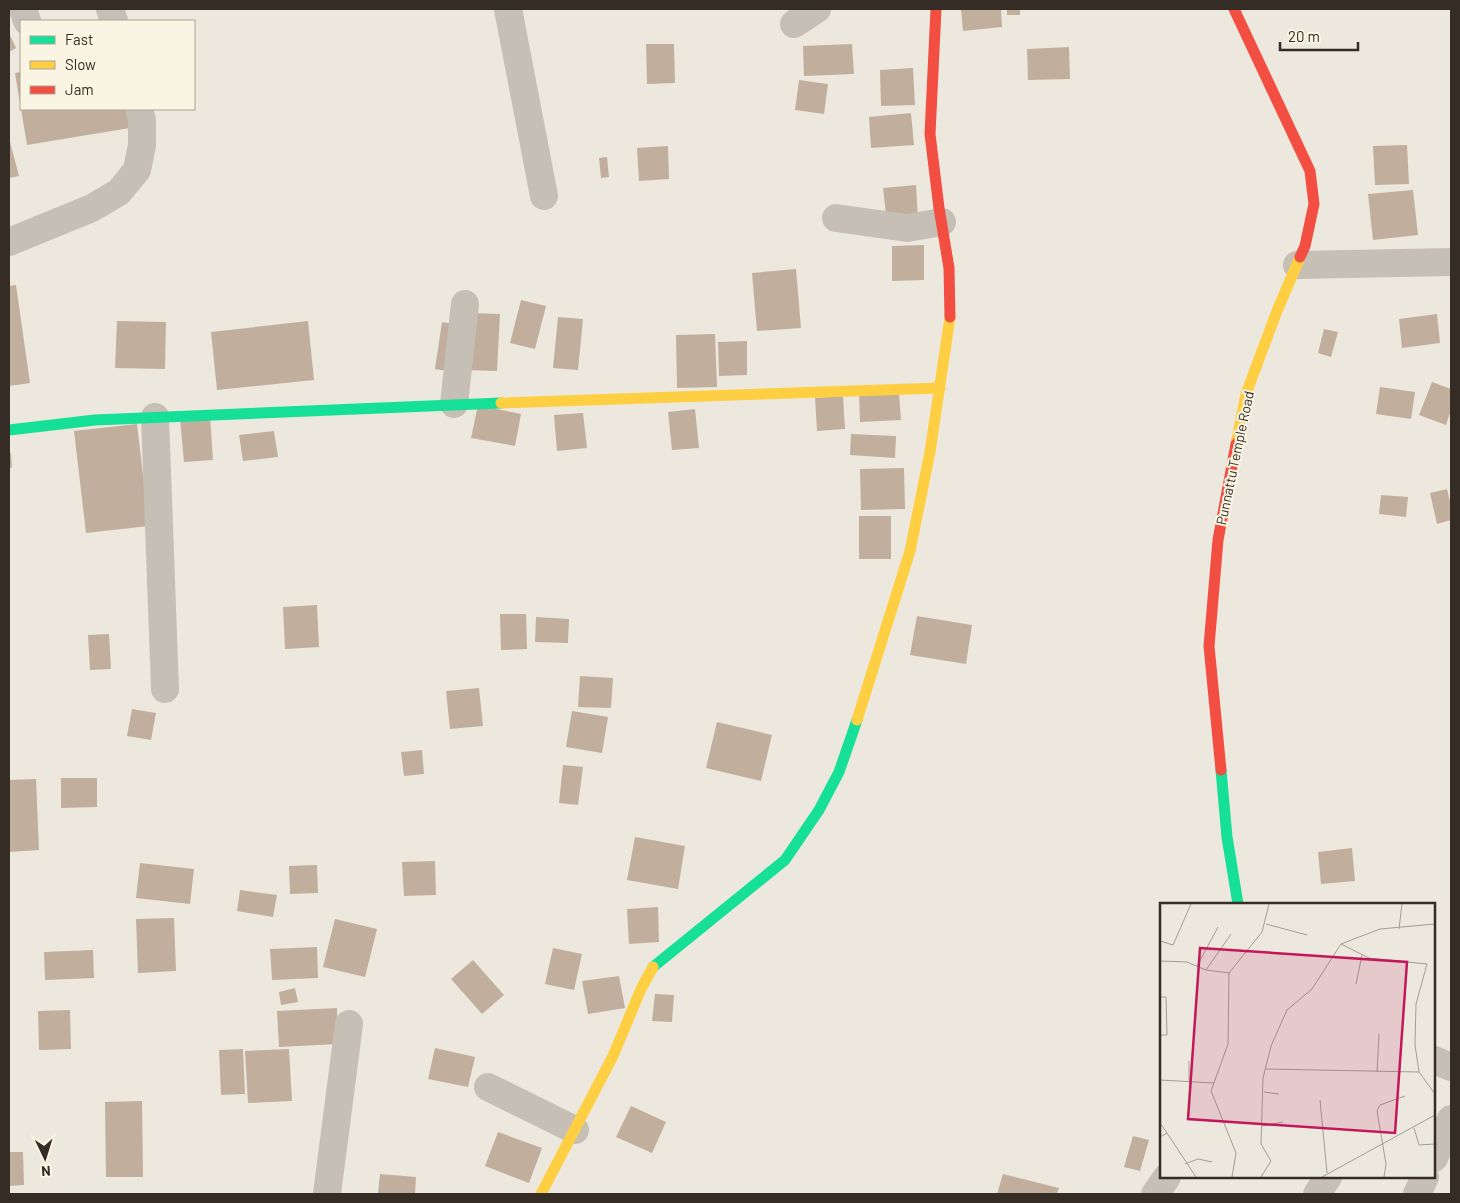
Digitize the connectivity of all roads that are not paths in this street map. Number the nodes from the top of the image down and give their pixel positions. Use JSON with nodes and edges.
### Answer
{"nodes":[{"id":1,"x":508,"y":9,"type":"edge"},
{"id":2,"x":816,"y":9,"type":"edge"},
{"id":3,"x":936,"y":9,"type":"edge"},
{"id":4,"x":1234,"y":9,"type":"edge"},
{"id":5,"x":794,"y":24,"type":"dead end"},
{"id":6,"x":139,"y":110,"type":"edge"},
{"id":7,"x":544,"y":196,"type":"dead end"},
{"id":8,"x":836,"y":218,"type":"dead end"},
{"id":9,"x":942,"y":222,"type":"junction"},
{"id":10,"x":9,"y":242,"type":"edge"},
{"id":11,"x":1451,"y":262,"type":"edge"},
{"id":12,"x":1297,"y":265,"type":"junction"},
{"id":13,"x":465,"y":304,"type":"dead end"},
{"id":14,"x":940,"y":388,"type":"junction"},
{"id":15,"x":454,"y":404,"type":"junction"},
{"id":16,"x":155,"y":417,"type":"junction"},
{"id":17,"x":9,"y":430,"type":"edge"},
{"id":18,"x":165,"y":689,"type":"dead end"},
{"id":19,"x":1238,"y":903,"type":"edge"},
{"id":20,"x":349,"y":1024,"type":"dead end"},
{"id":21,"x":1435,"y":1060,"type":"edge"},
{"id":22,"x":1451,"y":1067,"type":"edge"},
{"id":23,"x":488,"y":1087,"type":"dead end"},
{"id":24,"x":1451,"y":1118,"type":"edge"},
{"id":25,"x":575,"y":1130,"type":"junction"},
{"id":26,"x":1435,"y":1156,"type":"edge"},
{"id":27,"x":1166,"y":1178,"type":"edge"},
{"id":28,"x":1327,"y":1178,"type":"edge"},
{"id":29,"x":1425,"y":1178,"type":"edge"},
{"id":30,"x":327,"y":1194,"type":"edge"},
{"id":31,"x":541,"y":1194,"type":"edge"},
{"id":32,"x":1155,"y":1194,"type":"edge"},
{"id":33,"x":1317,"y":1194,"type":"edge"},
{"id":34,"x":1417,"y":1194,"type":"edge"}],
"edges":[{"from":1,"to":7,"type":"street"},
{"from":2,"to":5,"type":"street"},
{"from":3,"to":9,"type":"street"},
{"from":4,"to":12,"type":"street","name":"Punnattu Temple Road"},
{"from":6,"to":10,"type":"street"},
{"from":8,"to":9,"type":"street"},
{"from":9,"to":14,"type":"street"},
{"from":11,"to":12,"type":"street"},
{"from":12,"to":19,"type":"street","name":"Punnattu Temple Road"},
{"from":13,"to":15,"type":"street"},
{"from":14,"to":15,"type":"street"},
{"from":14,"to":25,"type":"street"},
{"from":15,"to":16,"type":"street"},
{"from":16,"to":17,"type":"street"},
{"from":16,"to":18,"type":"street"},
{"from":20,"to":30,"type":"street"},
{"from":21,"to":22,"type":"street"},
{"from":23,"to":25,"type":"street"},
{"from":24,"to":26,"type":"street"},
{"from":25,"to":31,"type":"street"},
{"from":27,"to":32,"type":"street"},
{"from":28,"to":33,"type":"street"},
{"from":29,"to":34,"type":"street"}]}
